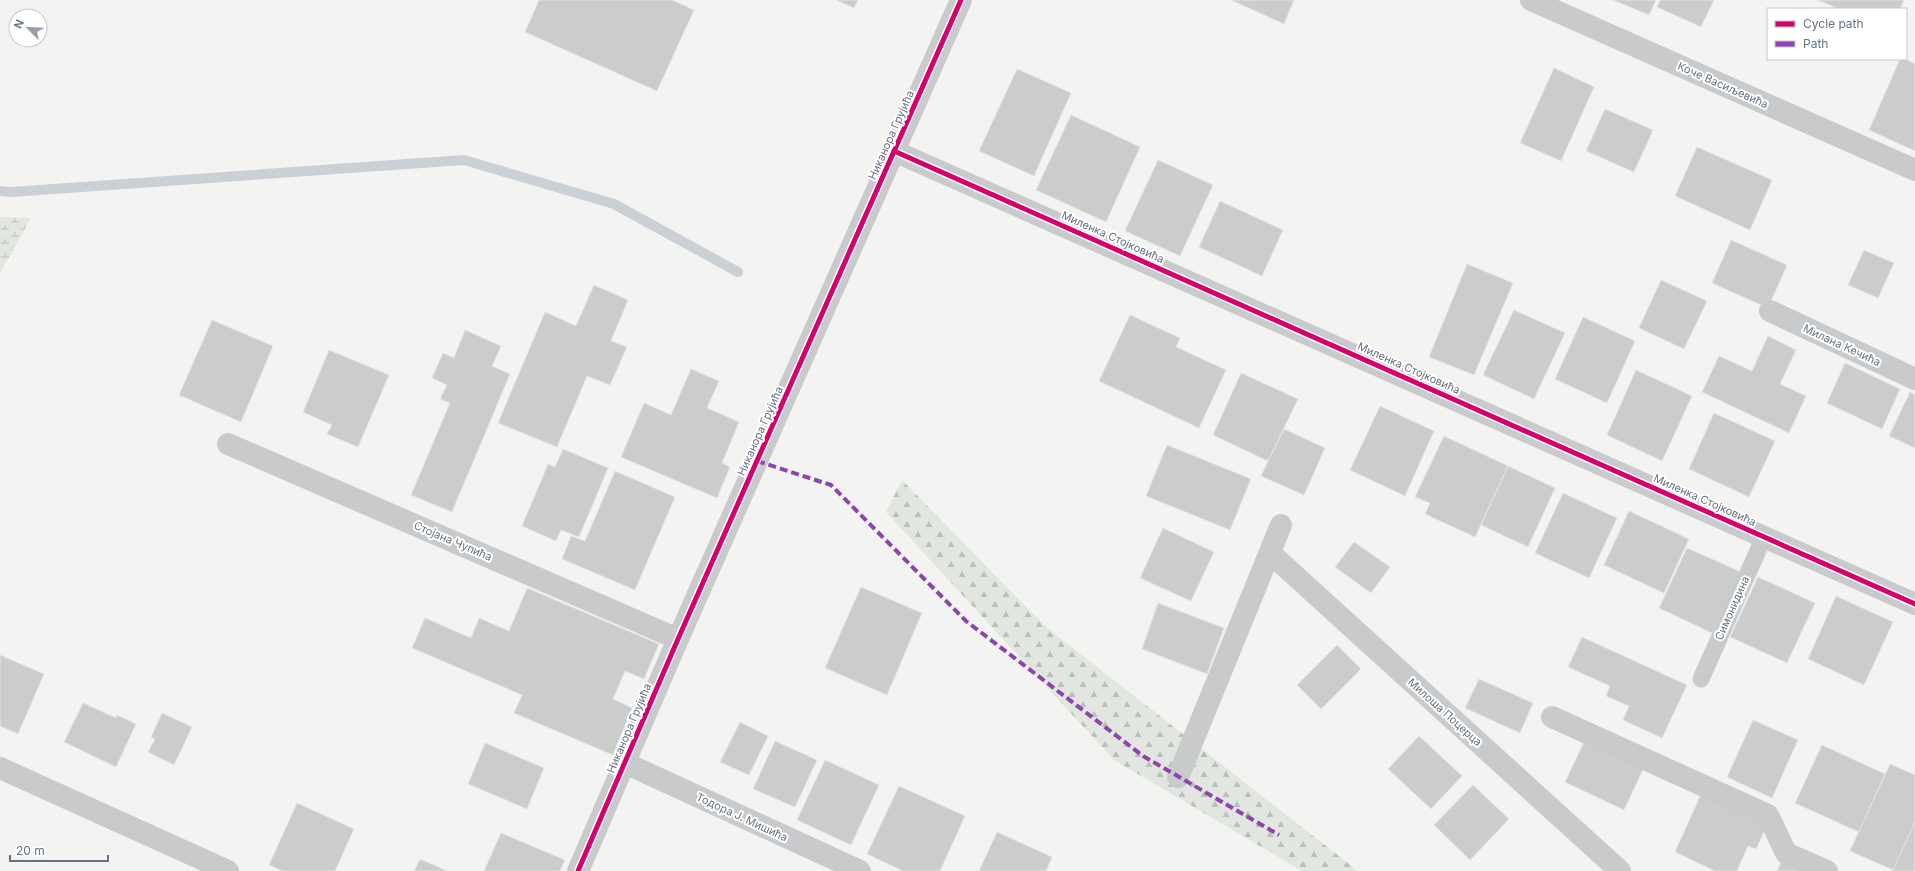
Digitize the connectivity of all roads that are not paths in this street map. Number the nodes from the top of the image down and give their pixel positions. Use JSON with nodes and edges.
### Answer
{"nodes":[{"id":1,"x":961,"y":0,"type":"edge"},
{"id":2,"x":1531,"y":0,"type":"edge"},
{"id":3,"x":894,"y":151,"type":"junction"},
{"id":4,"x":1915,"y":170,"type":"edge"},
{"id":5,"x":1770,"y":311,"type":"dead end"},
{"id":6,"x":1915,"y":379,"type":"edge"},
{"id":7,"x":228,"y":444,"type":"dead end"},
{"id":8,"x":1281,"y":525,"type":"dead end"},
{"id":9,"x":1764,"y":537,"type":"junction"},
{"id":10,"x":1270,"y":553,"type":"junction"},
{"id":11,"x":1915,"y":604,"type":"edge"},
{"id":12,"x":678,"y":639,"type":"junction"},
{"id":13,"x":1701,"y":679,"type":"dead end"},
{"id":14,"x":1552,"y":717,"type":"dead end"},
{"id":15,"x":625,"y":763,"type":"junction"},
{"id":16,"x":0,"y":768,"type":"edge"},
{"id":17,"x":1178,"y":776,"type":"dead end"},
{"id":18,"x":217,"y":869,"type":"edge"},
{"id":19,"x":578,"y":871,"type":"edge"},
{"id":20,"x":860,"y":871,"type":"edge"},
{"id":21,"x":1620,"y":871,"type":"edge"},
{"id":22,"x":1827,"y":871,"type":"edge"}],
"edges":[{"from":1,"to":3,"type":"street","name":"Никанора Грујића"},
{"from":2,"to":4,"type":"street","name":"Коче Васиљевића"},
{"from":3,"to":9,"type":"street","name":"Миленка Стојковића"},
{"from":3,"to":12,"type":"street","name":"Никанора Грујића"},
{"from":5,"to":6,"type":"street","name":"Милана Кечића"},
{"from":7,"to":12,"type":"street","name":"Стојана Чупића"},
{"from":8,"to":10,"type":"street"},
{"from":9,"to":11,"type":"street","name":"Миленка Стојковића"},
{"from":9,"to":13,"type":"lane","name":"Симонидина"},
{"from":10,"to":17,"type":"street"},
{"from":10,"to":21,"type":"street","name":"Милоша Поцерца"},
{"from":12,"to":15,"type":"street","name":"Никанора Грујића"},
{"from":14,"to":22,"type":"street"},
{"from":15,"to":19,"type":"street","name":"Никанора Грујића"},
{"from":15,"to":20,"type":"street","name":"Тодора Ј. Мишића"},
{"from":16,"to":18,"type":"street"}]}
